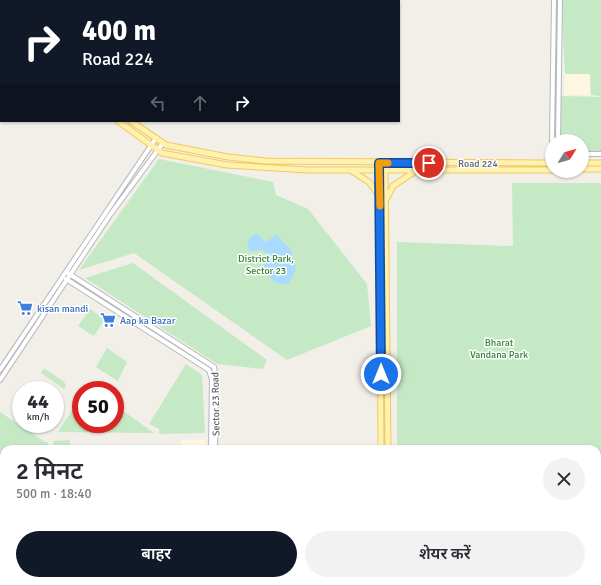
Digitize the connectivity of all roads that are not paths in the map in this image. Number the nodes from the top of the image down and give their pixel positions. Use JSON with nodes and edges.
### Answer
{"nodes":[{"id":1,"x":554,"y":0,"type":"edge"},
{"id":2,"x":560,"y":0,"type":"edge"},
{"id":3,"x":119,"y":122,"type":"edge"},
{"id":4,"x":132,"y":122,"type":"edge"},
{"id":5,"x":552,"y":134,"type":"edge"},
{"id":6,"x":558,"y":134,"type":"edge"},
{"id":7,"x":156,"y":138,"type":"junction"},
{"id":8,"x":163,"y":143,"type":"junction"},
{"id":9,"x":152,"y":145,"type":"junction"},
{"id":10,"x":158,"y":150,"type":"junction"},
{"id":11,"x":589,"y":154,"type":"edge"},
{"id":12,"x":601,"y":154,"type":"edge"},
{"id":13,"x":379,"y":163,"type":"junction"},
{"id":14,"x":385,"y":163,"type":"junction"},
{"id":15,"x":545,"y":163,"type":"edge"},
{"id":16,"x":589,"y":163,"type":"edge"},
{"id":17,"x":601,"y":163,"type":"edge"},
{"id":18,"x":348,"y":170,"type":"junction"},
{"id":19,"x":382,"y":170,"type":"junction"},
{"id":20,"x":418,"y":170,"type":"junction"},
{"id":21,"x":545,"y":170,"type":"edge"},
{"id":22,"x":589,"y":170,"type":"edge"},
{"id":23,"x":601,"y":170,"type":"edge"},
{"id":24,"x":380,"y":197,"type":"junction"},
{"id":25,"x":386,"y":200,"type":"junction"},
{"id":26,"x":68,"y":274,"type":"junction"},
{"id":27,"x":384,"y":277,"type":"junction"},
{"id":28,"x":65,"y":278,"type":"junction"},
{"id":29,"x":383,"y":290,"type":"junction"},
{"id":30,"x":0,"y":370,"type":"edge"},
{"id":31,"x":0,"y":380,"type":"edge"},
{"id":32,"x":211,"y":445,"type":"edge"},
{"id":33,"x":216,"y":445,"type":"edge"},
{"id":34,"x":381,"y":445,"type":"edge"},
{"id":35,"x":388,"y":445,"type":"edge"}],
"edges":[{"from":1,"to":5,"type":"street"},
{"from":2,"to":6,"type":"street"},
{"from":3,"to":9,"type":"main road"},
{"from":4,"to":7,"type":"main road"},
{"from":7,"to":8,"type":"main road"},
{"from":7,"to":9,"type":"street"},
{"from":8,"to":10,"type":"street"},
{"from":8,"to":13,"type":"main road","name":"Road 224"},
{"from":9,"to":10,"type":"main road"},
{"from":9,"to":26,"type":"street"},
{"from":10,"to":18,"type":"main road","name":"Road 224"},
{"from":10,"to":26,"type":"street"},
{"from":11,"to":12,"type":"street"},
{"from":13,"to":14,"type":"main road","name":"Road 224"},
{"from":13,"to":19,"type":"main road"},
{"from":14,"to":15,"type":"main road","name":"Road 224"},
{"from":14,"to":19,"type":"main road"},
{"from":16,"to":17,"type":"main road"},
{"from":18,"to":19,"type":"main road","name":"Road 224"},
{"from":18,"to":24,"type":"main road"},
{"from":19,"to":20,"type":"main road","name":"Road 224"},
{"from":19,"to":24,"type":"main road"},
{"from":19,"to":25,"type":"main road"},
{"from":20,"to":21,"type":"main road","name":"Road 224"},
{"from":20,"to":25,"type":"main road"},
{"from":22,"to":23,"type":"main road"},
{"from":24,"to":27,"type":"main road"},
{"from":25,"to":27,"type":"main road"},
{"from":26,"to":28,"type":"street"},
{"from":26,"to":33,"type":"street","name":"Sector 23 Road"},
{"from":27,"to":29,"type":"main road"},
{"from":28,"to":30,"type":"street"},
{"from":28,"to":31,"type":"street"},
{"from":28,"to":32,"type":"street","name":"Sector 23 Road"},
{"from":29,"to":34,"type":"main road"},
{"from":29,"to":35,"type":"main road"}]}
